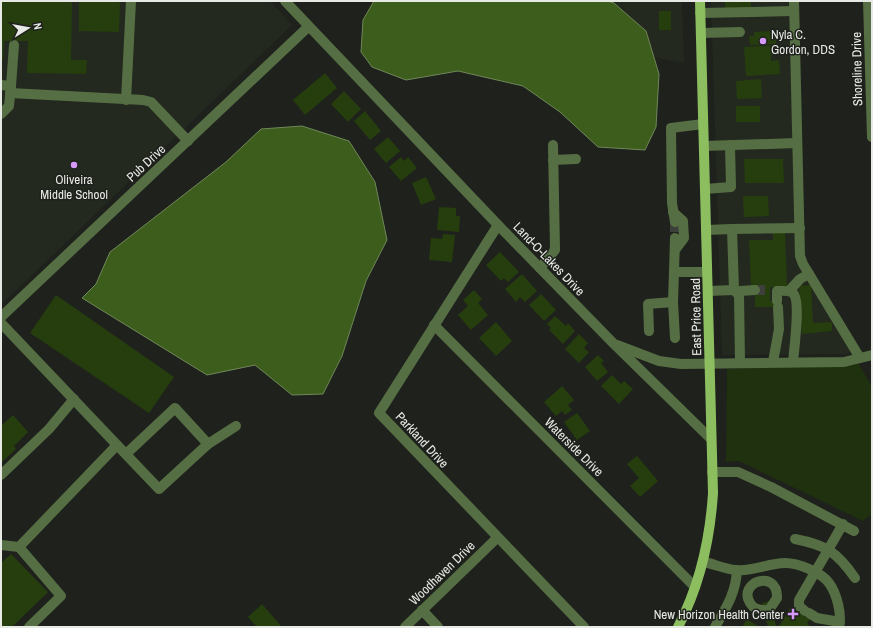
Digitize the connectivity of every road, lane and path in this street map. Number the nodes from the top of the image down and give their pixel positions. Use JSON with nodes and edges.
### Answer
{"nodes":[{"id":1,"x":131,"y":1,"type":"edge"},
{"id":2,"x":285,"y":1,"type":"edge"},
{"id":3,"x":700,"y":1,"type":"edge"},
{"id":4,"x":868,"y":1,"type":"edge"},
{"id":5,"x":794,"y":6,"type":"edge"},
{"id":6,"x":700,"y":13,"type":"junction"},
{"id":7,"x":308,"y":27,"type":"junction"},
{"id":8,"x":740,"y":32,"type":"dead end"},
{"id":9,"x":701,"y":33,"type":"junction"},
{"id":10,"x":14,"y":45,"type":"dead end"},
{"id":11,"x":7,"y":88,"type":"edge"},
{"id":12,"x":126,"y":100,"type":"junction"},
{"id":13,"x":1,"y":114,"type":"edge"},
{"id":14,"x":703,"y":124,"type":"junction"},
{"id":15,"x":872,"y":137,"type":"edge"},
{"id":16,"x":188,"y":141,"type":"junction"},
{"id":17,"x":798,"y":143,"type":"junction"},
{"id":18,"x":553,"y":145,"type":"dead end"},
{"id":19,"x":730,"y":145,"type":"junction"},
{"id":20,"x":704,"y":146,"type":"junction"},
{"id":21,"x":576,"y":159,"type":"dead end"},
{"id":22,"x":553,"y":160,"type":"junction"},
{"id":23,"x":705,"y":189,"type":"junction"},
{"id":24,"x":498,"y":225,"type":"junction"},
{"id":25,"x":800,"y":228,"type":"junction"},
{"id":26,"x":732,"y":229,"type":"junction"},
{"id":27,"x":706,"y":230,"type":"junction"},
{"id":28,"x":675,"y":238,"type":"tunnel mouth"},
{"id":29,"x":675,"y":250,"type":"junction"},
{"id":30,"x":540,"y":268,"type":"junction"},
{"id":31,"x":674,"y":272,"type":"junction"},
{"id":32,"x":707,"y":272,"type":"junction"},
{"id":33,"x":809,"y":274,"type":"junction"},
{"id":34,"x":755,"y":290,"type":"tunnel mouth"},
{"id":35,"x":708,"y":291,"type":"junction"},
{"id":36,"x":735,"y":291,"type":"junction"},
{"id":37,"x":789,"y":291,"type":"junction"},
{"id":38,"x":673,"y":302,"type":"junction"},
{"id":39,"x":1,"y":318,"type":"edge"},
{"id":40,"x":1,"y":323,"type":"edge"},
{"id":41,"x":434,"y":325,"type":"junction"},
{"id":42,"x":649,"y":331,"type":"dead end"},
{"id":43,"x":675,"y":338,"type":"dead end"},
{"id":44,"x":614,"y":344,"type":"junction"},
{"id":45,"x":872,"y":355,"type":"edge"},
{"id":46,"x":860,"y":358,"type":"junction"},
{"id":47,"x":740,"y":362,"type":"junction"},
{"id":48,"x":773,"y":362,"type":"junction"},
{"id":49,"x":793,"y":362,"type":"junction"},
{"id":50,"x":710,"y":363,"type":"junction"},
{"id":51,"x":74,"y":399,"type":"junction"},
{"id":52,"x":236,"y":426,"type":"dead end"},
{"id":53,"x":711,"y":439,"type":"junction"},
{"id":54,"x":117,"y":444,"type":"junction"},
{"id":55,"x":208,"y":444,"type":"junction"},
{"id":56,"x":126,"y":454,"type":"junction"},
{"id":57,"x":712,"y":472,"type":"junction"},
{"id":58,"x":1,"y":475,"type":"edge"},
{"id":59,"x":843,"y":524,"type":"junction"},
{"id":60,"x":854,"y":531,"type":"dead end"},
{"id":61,"x":497,"y":538,"type":"junction"},
{"id":62,"x":795,"y":539,"type":"dead end"},
{"id":63,"x":1,"y":545,"type":"edge"},
{"id":64,"x":19,"y":547,"type":"junction"},
{"id":65,"x":829,"y":549,"type":"junction"},
{"id":66,"x":704,"y":562,"type":"junction"},
{"id":67,"x":758,"y":569,"type":"junction"},
{"id":68,"x":736,"y":570,"type":"junction"},
{"id":69,"x":815,"y":572,"type":"junction"},
{"id":70,"x":855,"y":578,"type":"dead end"},
{"id":71,"x":760,"y":580,"type":"junction"},
{"id":72,"x":695,"y":587,"type":"junction"},
{"id":73,"x":422,"y":610,"type":"junction"},
{"id":74,"x":839,"y":625,"type":"edge"},
{"id":75,"x":28,"y":627,"type":"edge"},
{"id":76,"x":405,"y":627,"type":"edge"},
{"id":77,"x":438,"y":627,"type":"edge"},
{"id":78,"x":584,"y":627,"type":"edge"},
{"id":79,"x":678,"y":627,"type":"edge"},
{"id":80,"x":715,"y":627,"type":"edge"}],
"edges":[{"from":1,"to":12,"type":"street"},
{"from":2,"to":7,"type":"street","name":"Land-O-Lakes Drive"},
{"from":3,"to":6,"type":"main road","name":"East Price Road"},
{"from":4,"to":15,"type":"street","name":"Shoreline Drive"},
{"from":5,"to":6,"type":"street"},
{"from":5,"to":17,"type":"street"},
{"from":6,"to":9,"type":"main road","name":"East Price Road"},
{"from":7,"to":16,"type":"street","name":"Pub Drive"},
{"from":7,"to":24,"type":"street","name":"Land-O-Lakes Drive"},
{"from":8,"to":9,"type":"street"},
{"from":9,"to":14,"type":"main road","name":"East Price Road"},
{"from":10,"to":11,"type":"street"},
{"from":11,"to":12,"type":"street"},
{"from":11,"to":13,"type":"street"},
{"from":12,"to":16,"type":"street"},
{"from":14,"to":20,"type":"main road","name":"East Price Road"},
{"from":14,"to":29,"type":"street"},
{"from":16,"to":39,"type":"street","name":"Pub Drive"},
{"from":17,"to":19,"type":"street"},
{"from":17,"to":25,"type":"street"},
{"from":18,"to":22,"type":"street"},
{"from":19,"to":20,"type":"street"},
{"from":19,"to":23,"type":"street"},
{"from":20,"to":23,"type":"main road","name":"East Price Road"},
{"from":21,"to":22,"type":"street"},
{"from":22,"to":30,"type":"street"},
{"from":23,"to":27,"type":"main road","name":"East Price Road"},
{"from":24,"to":30,"type":"street","name":"Land-O-Lakes Drive"},
{"from":24,"to":41,"type":"street","name":"Parkland Drive"},
{"from":25,"to":26,"type":"street"},
{"from":25,"to":33,"type":"street"},
{"from":26,"to":27,"type":"street"},
{"from":26,"to":36,"type":"street"},
{"from":27,"to":32,"type":"main road","name":"East Price Road"},
{"from":28,"to":29,"type":"street"},
{"from":29,"to":31,"type":"street"},
{"from":30,"to":44,"type":"street","name":"Land-O-Lakes Drive"},
{"from":31,"to":32,"type":"street"},
{"from":31,"to":38,"type":"street"},
{"from":32,"to":35,"type":"main road","name":"East Price Road"},
{"from":33,"to":37,"type":"street"},
{"from":33,"to":46,"type":"street"},
{"from":34,"to":36,"type":"street"},
{"from":35,"to":36,"type":"street"},
{"from":35,"to":50,"type":"main road","name":"East Price Road"},
{"from":36,"to":47,"type":"street"},
{"from":37,"to":48,"type":"street"},
{"from":37,"to":49,"type":"street"},
{"from":38,"to":42,"type":"street"},
{"from":38,"to":43,"type":"street"},
{"from":40,"to":51,"type":"street"},
{"from":41,"to":61,"type":"street","name":"Parkland Drive"},
{"from":41,"to":72,"type":"street","name":"Waterside Drive"},
{"from":44,"to":50,"type":"street","name":"Land-O-Lakes Drive"},
{"from":44,"to":53,"type":"street"},
{"from":45,"to":46,"type":"street","name":"Land-O-Lakes Drive"},
{"from":46,"to":49,"type":"street","name":"Land-O-Lakes Drive"},
{"from":47,"to":48,"type":"street","name":"Land-O-Lakes Drive"},
{"from":47,"to":50,"type":"street","name":"Land-O-Lakes Drive"},
{"from":48,"to":49,"type":"street","name":"Land-O-Lakes Drive"},
{"from":50,"to":53,"type":"main road","name":"East Price Road"},
{"from":51,"to":54,"type":"street"},
{"from":51,"to":58,"type":"street"},
{"from":52,"to":55,"type":"street"},
{"from":53,"to":57,"type":"main road","name":"East Price Road"},
{"from":54,"to":56,"type":"street"},
{"from":54,"to":64,"type":"street"},
{"from":55,"to":56,"type":"street"},
{"from":55,"to":56,"type":"street"},
{"from":57,"to":59,"type":"street"},
{"from":57,"to":66,"type":"main road","name":"East Price Road"},
{"from":59,"to":60,"type":"street"},
{"from":59,"to":65,"type":"street"},
{"from":61,"to":73,"type":"street","name":"Woodhaven Drive"},
{"from":61,"to":78,"type":"street","name":"Parkland Drive"},
{"from":62,"to":65,"type":"street"},
{"from":63,"to":64,"type":"street"},
{"from":64,"to":75,"type":"street"},
{"from":65,"to":69,"type":"street"},
{"from":65,"to":70,"type":"street"},
{"from":66,"to":68,"type":"street"},
{"from":66,"to":72,"type":"main road","name":"East Price Road"},
{"from":67,"to":68,"type":"street"},
{"from":67,"to":69,"type":"street"},
{"from":67,"to":71,"type":"street"},
{"from":68,"to":80,"type":"street"},
{"from":69,"to":74,"type":"street"},
{"from":69,"to":74,"type":"street"},
{"from":71,"to":71,"type":"street"},
{"from":72,"to":79,"type":"main road","name":"East Price Road"},
{"from":73,"to":76,"type":"street","name":"Woodhaven Drive"},
{"from":73,"to":77,"type":"street"}]}
